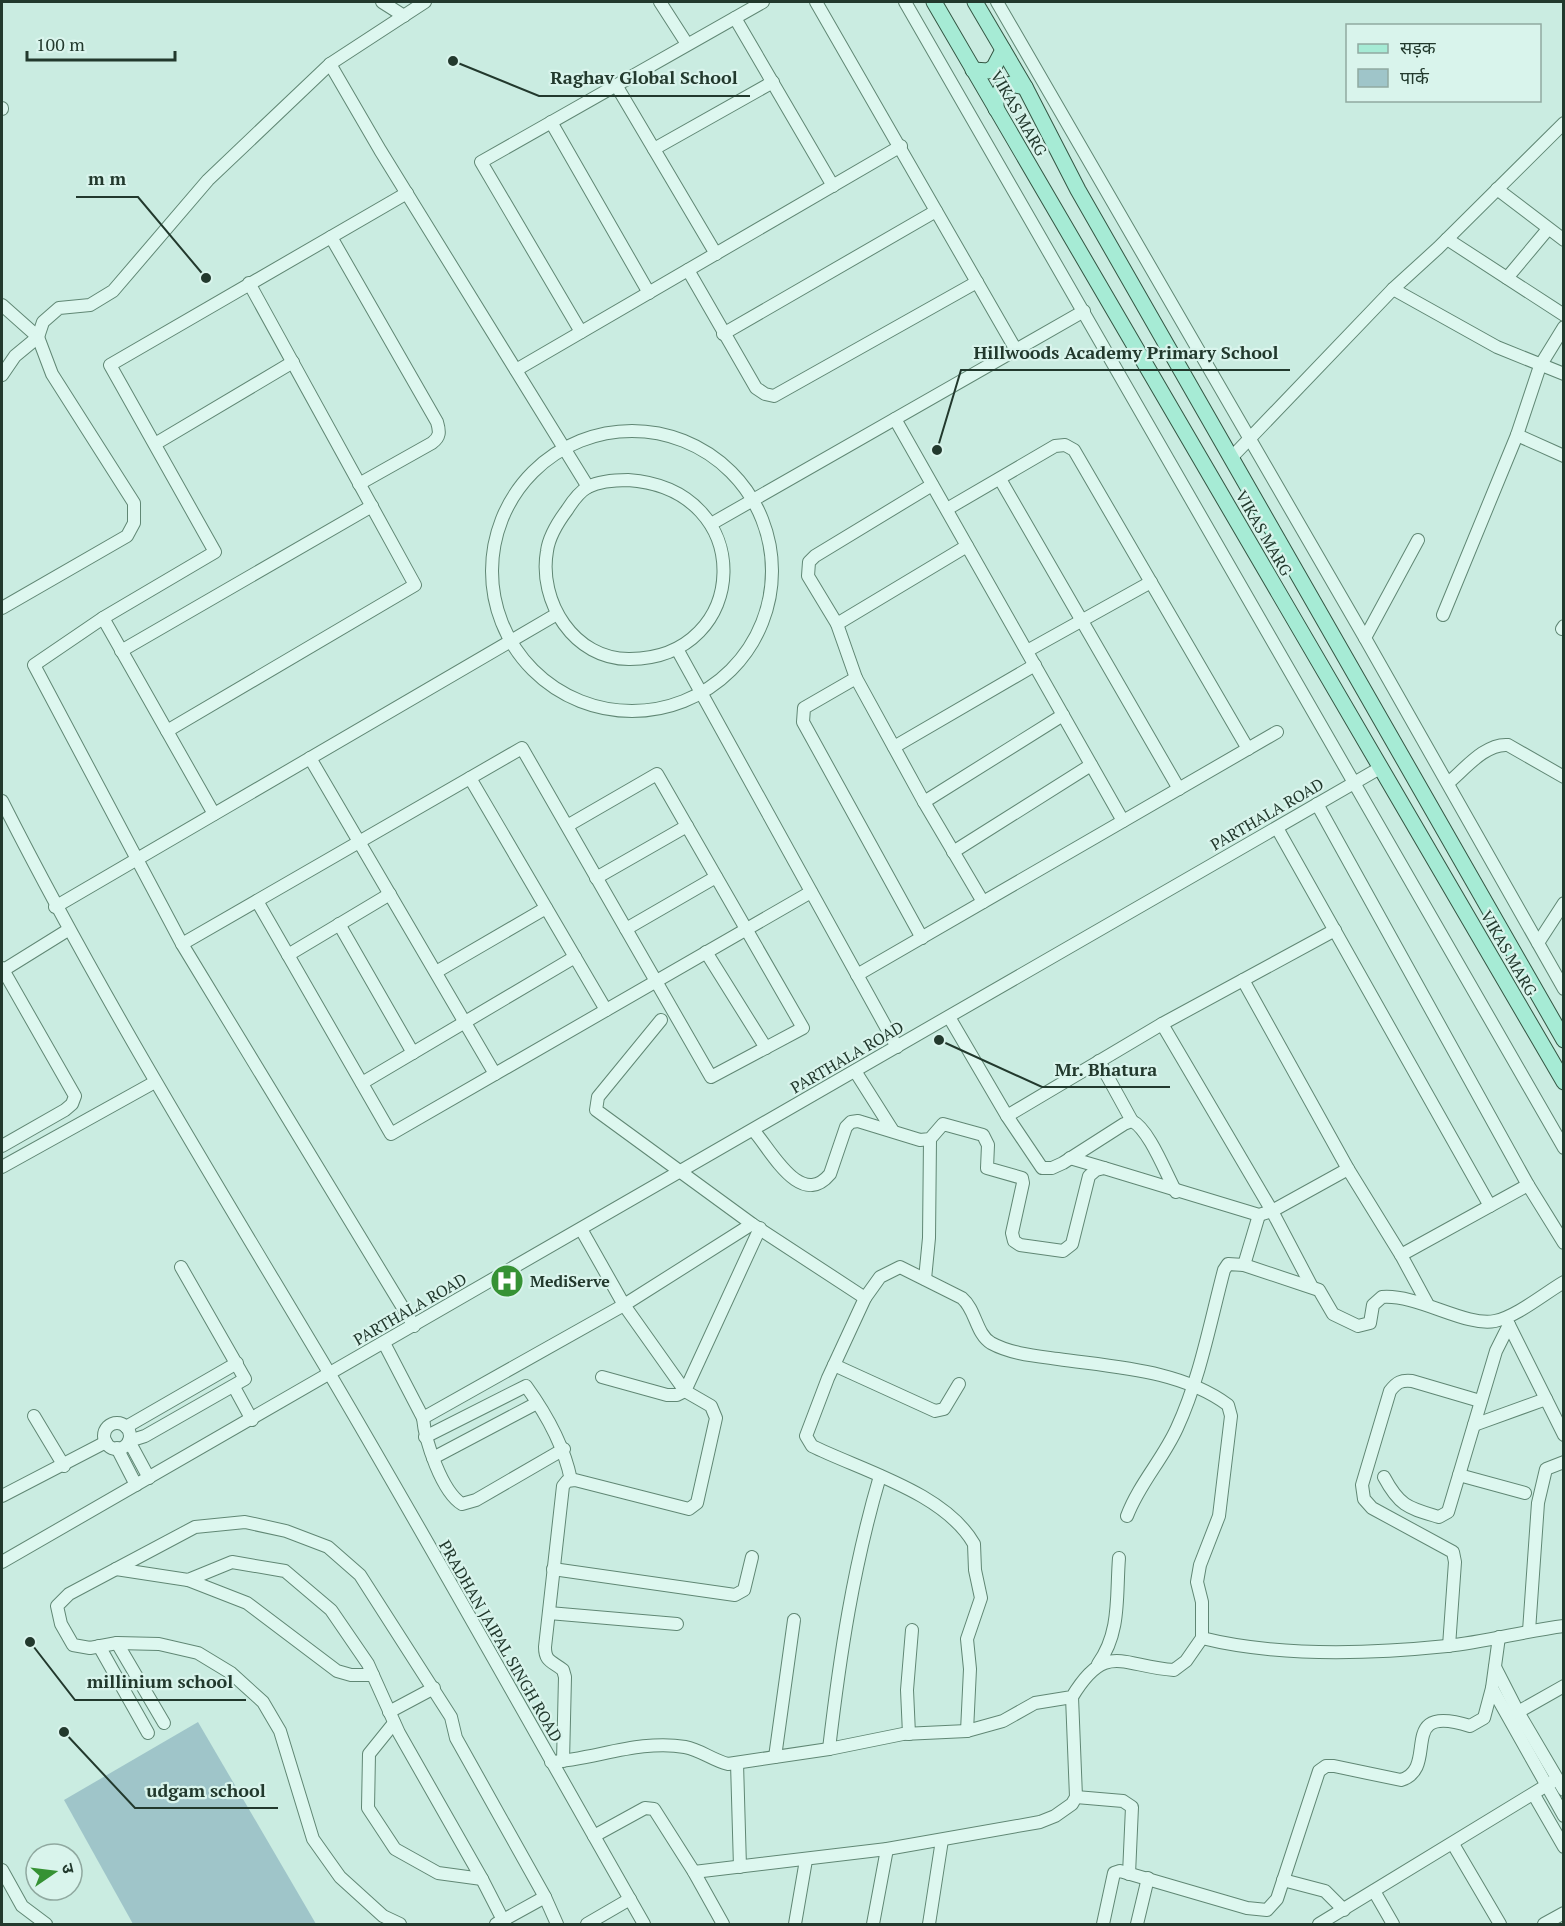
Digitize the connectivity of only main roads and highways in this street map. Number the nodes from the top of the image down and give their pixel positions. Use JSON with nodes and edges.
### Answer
{"nodes":[{"id":1,"x":934,"y":2,"type":"edge"},
{"id":2,"x":975,"y":2,"type":"edge"},
{"id":3,"x":1003,"y":50,"type":"junction"},
{"id":4,"x":973,"y":70,"type":"junction"},
{"id":5,"x":1025,"y":87,"type":"junction"},
{"id":6,"x":996,"y":109,"type":"junction"},
{"id":7,"x":1563,"y":1040,"type":"edge"},
{"id":8,"x":1563,"y":1082,"type":"edge"}],
"edges":[{"from":1,"to":4,"type":"main road","name":"VIKAS MARG"},
{"from":2,"to":3,"type":"main road","name":"VIKAS MARG"},
{"from":3,"to":4,"type":"main road"},
{"from":3,"to":5,"type":"main road","name":"VIKAS MARG"},
{"from":4,"to":6,"type":"main road","name":"VIKAS MARG"},
{"from":5,"to":6,"type":"main road"},
{"from":5,"to":7,"type":"main road","name":"VIKAS MARG"},
{"from":6,"to":8,"type":"main road","name":"VIKAS MARG"}]}
